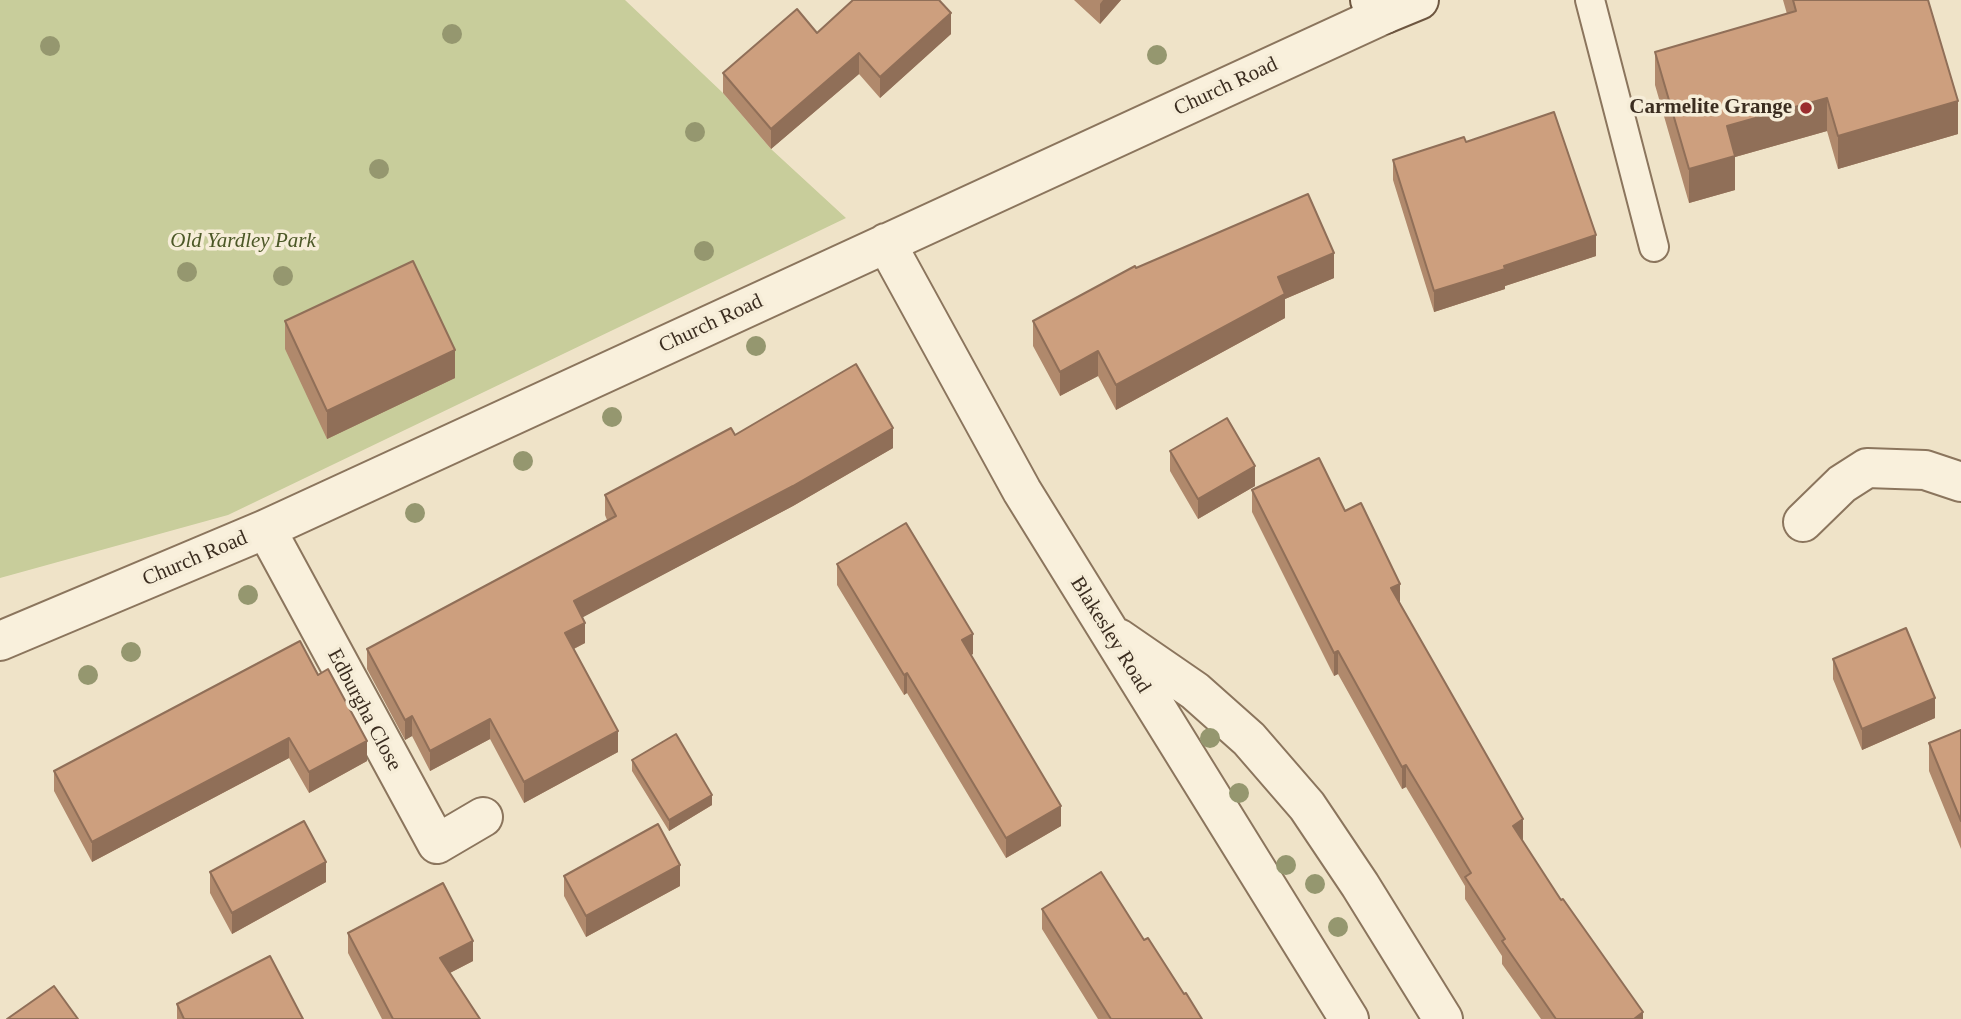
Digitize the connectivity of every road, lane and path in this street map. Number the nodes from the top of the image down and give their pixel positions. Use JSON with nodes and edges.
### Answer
{"nodes":[{"id":1,"x":1590,"y":0,"type":"edge"},
{"id":2,"x":1391,"y":5,"type":"edge"},
{"id":3,"x":886,"y":243,"type":"junction"},
{"id":4,"x":1654,"y":247,"type":"dead end"},
{"id":5,"x":1961,"y":482,"type":"edge"},
{"id":6,"x":1803,"y":522,"type":"dead end"},
{"id":7,"x":266,"y":528,"type":"junction"},
{"id":8,"x":1105,"y":628,"type":"junction"},
{"id":9,"x":0,"y":641,"type":"edge"},
{"id":10,"x":483,"y":817,"type":"dead end"},
{"id":11,"x":1349,"y":1019,"type":"edge"},
{"id":12,"x":1443,"y":1019,"type":"edge"}],
"edges":[{"from":1,"to":4,"type":"lane"},
{"from":2,"to":3,"type":"street","name":"Church Road"},
{"from":3,"to":7,"type":"street","name":"Church Road"},
{"from":3,"to":8,"type":"street","name":"Blakesley Road"},
{"from":5,"to":6,"type":"street"},
{"from":7,"to":9,"type":"street","name":"Church Road"},
{"from":7,"to":10,"type":"street","name":"Edburgha Close"},
{"from":8,"to":11,"type":"street","name":"Blakesley Road"},
{"from":8,"to":12,"type":"street"}]}
